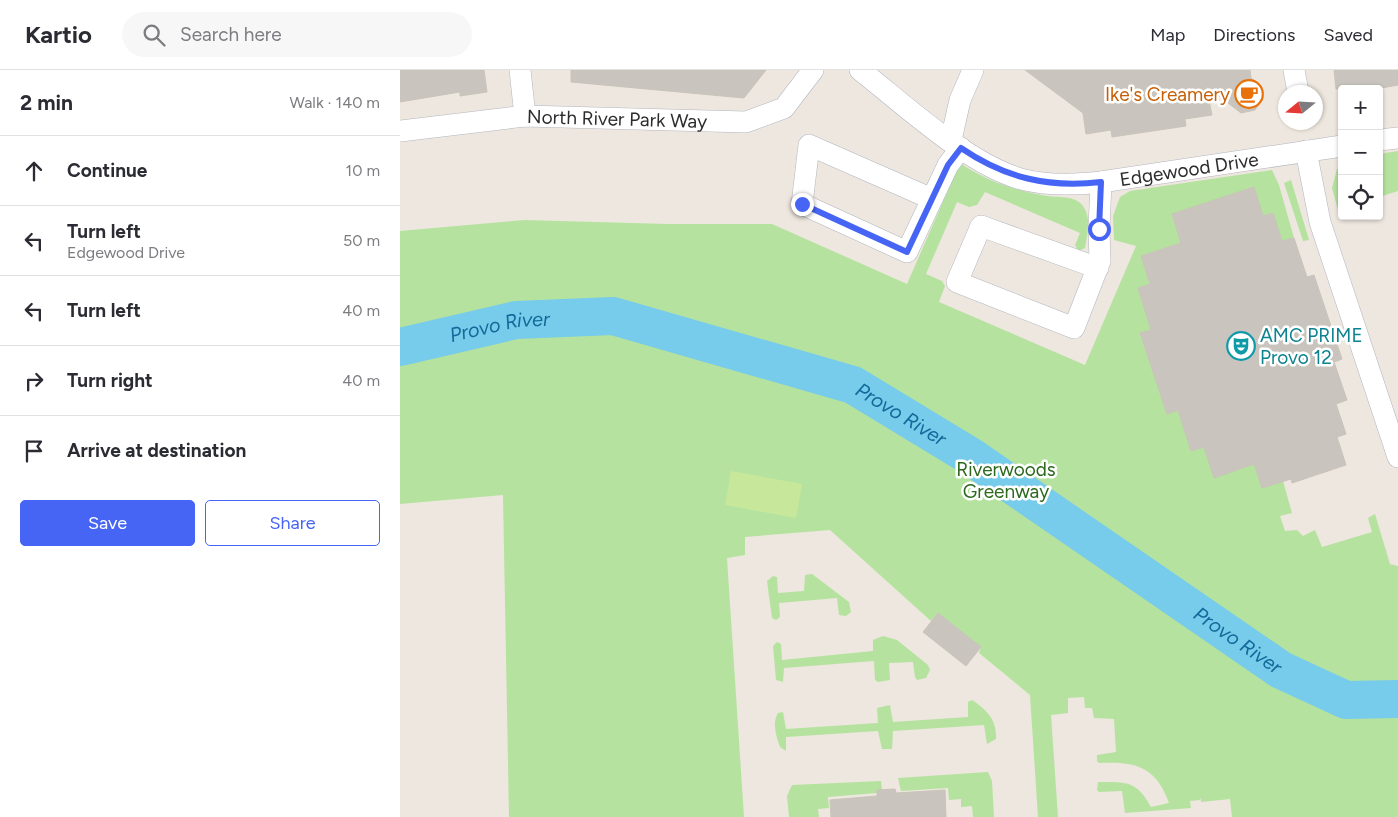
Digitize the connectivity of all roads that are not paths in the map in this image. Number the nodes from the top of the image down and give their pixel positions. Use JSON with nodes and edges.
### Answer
{"nodes":[{"id":1,"x":520,"y":70,"type":"edge"},
{"id":2,"x":813,"y":70,"type":"edge"},
{"id":3,"x":860,"y":70,"type":"edge"},
{"id":4,"x":973,"y":70,"type":"edge"},
{"id":5,"x":1294,"y":70,"type":"edge"},
{"id":6,"x":1297,"y":85,"type":"edge"},
{"id":7,"x":525,"y":116,"type":"junction"},
{"id":8,"x":400,"y":131,"type":"edge"},
{"id":9,"x":1398,"y":138,"type":"edge"},
{"id":10,"x":1383,"y":140,"type":"edge"},
{"id":11,"x":956,"y":144,"type":"junction"},
{"id":12,"x":1338,"y":147,"type":"edge"},
{"id":13,"x":1306,"y":151,"type":"junction"},
{"id":14,"x":1101,"y":182,"type":"junction"},
{"id":15,"x":932,"y":199,"type":"junction"},
{"id":16,"x":1098,"y":268,"type":"junction"},
{"id":17,"x":1398,"y":457,"type":"edge"}],
"edges":[{"from":1,"to":7,"type":"street"},
{"from":2,"to":7,"type":"street","name":"North River Park Way"},
{"from":3,"to":11,"type":"street","name":"Edgewood Drive"},
{"from":4,"to":11,"type":"street"},
{"from":5,"to":6,"type":"street"},
{"from":7,"to":8,"type":"street","name":"North River Park Way"},
{"from":9,"to":10,"type":"street"},
{"from":11,"to":14,"type":"street","name":"Edgewood Drive"},
{"from":11,"to":15,"type":"street"},
{"from":12,"to":13,"type":"street","name":"Edgewood Drive"},
{"from":13,"to":14,"type":"street","name":"Edgewood Drive"},
{"from":13,"to":17,"type":"street"},
{"from":14,"to":16,"type":"street"},
{"from":15,"to":15,"type":"street"},
{"from":16,"to":16,"type":"street"}]}
